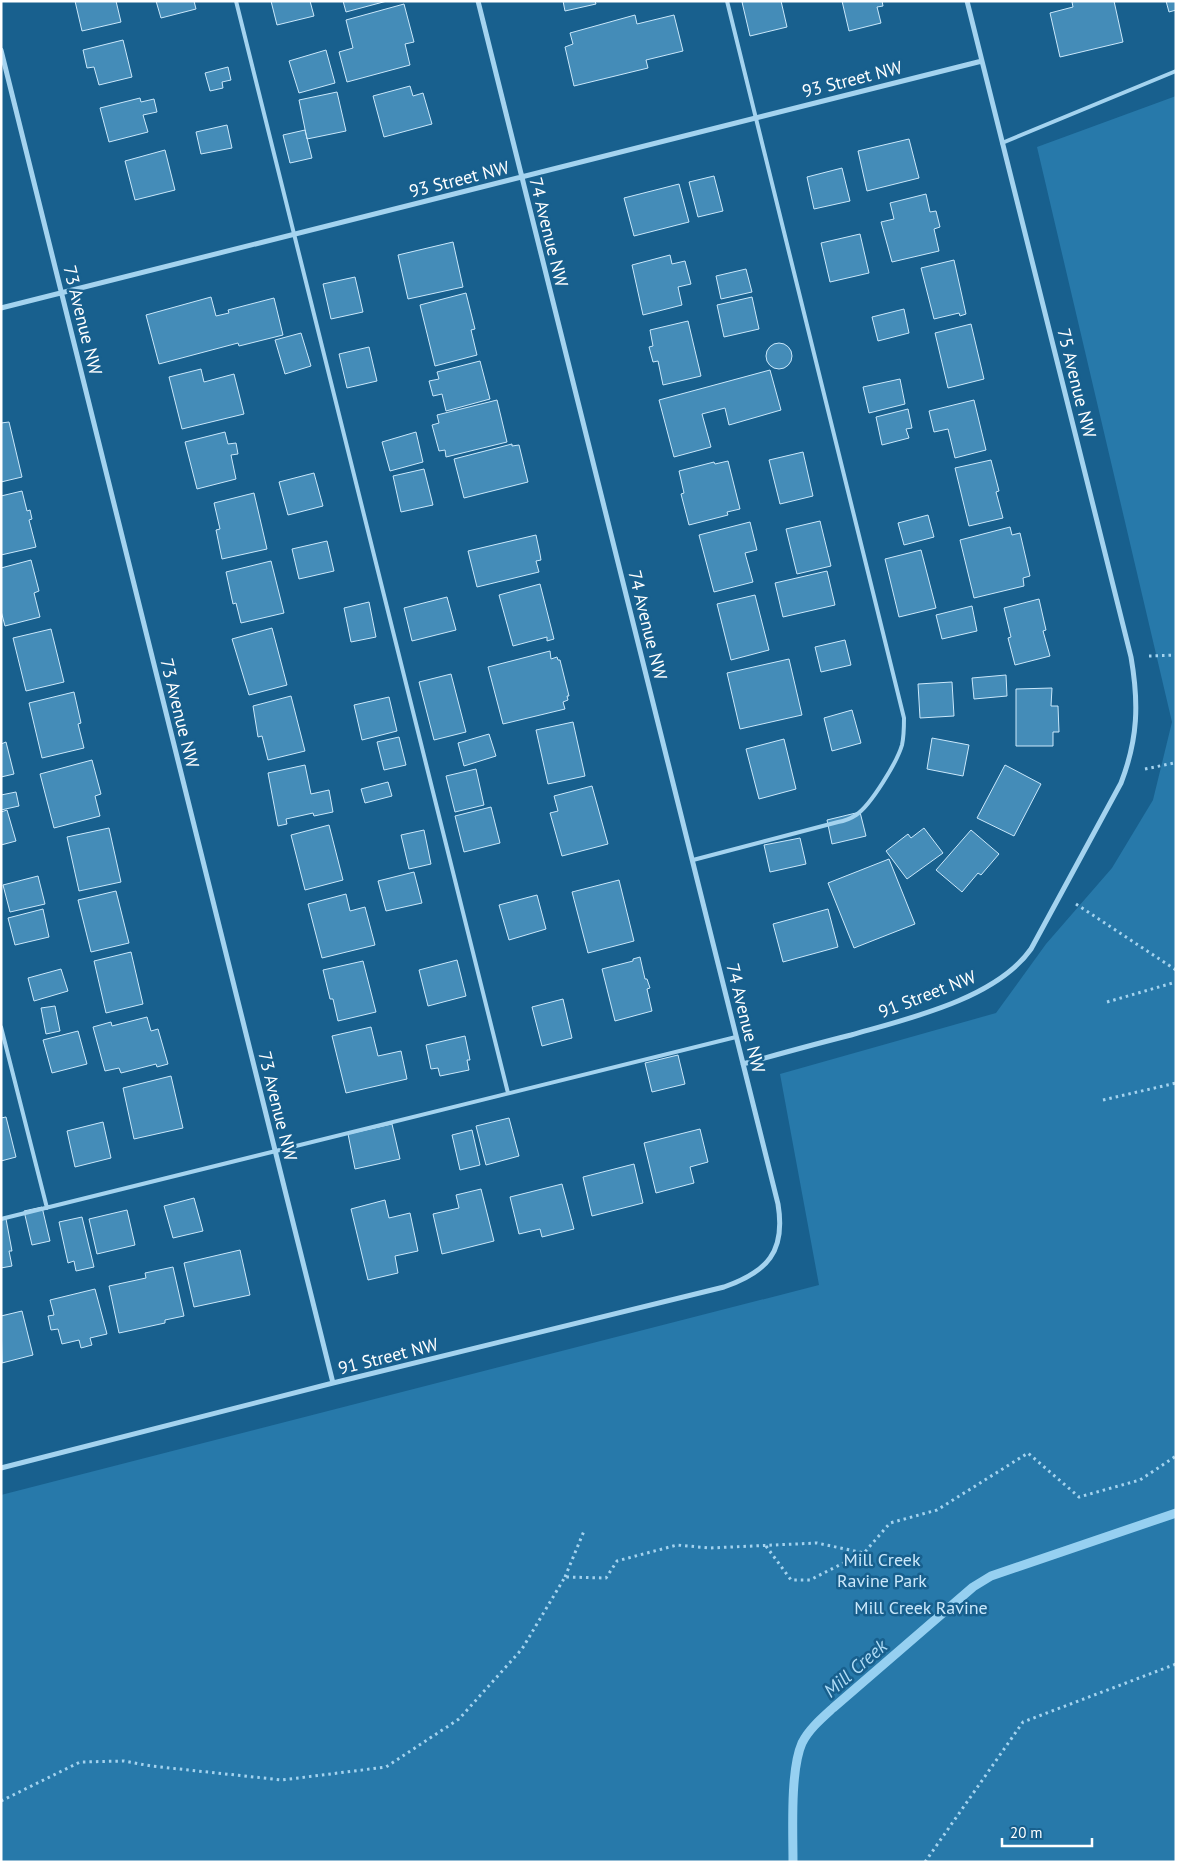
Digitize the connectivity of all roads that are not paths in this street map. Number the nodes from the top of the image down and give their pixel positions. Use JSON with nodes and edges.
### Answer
{"nodes":[{"id":1,"x":236,"y":1,"type":"edge"},
{"id":2,"x":478,"y":1,"type":"edge"},
{"id":3,"x":727,"y":1,"type":"edge"},
{"id":4,"x":967,"y":1,"type":"edge"},
{"id":5,"x":1,"y":50,"type":"edge"},
{"id":6,"x":982,"y":61,"type":"junction"},
{"id":7,"x":1176,"y":71,"type":"edge"},
{"id":8,"x":756,"y":118,"type":"junction"},
{"id":9,"x":1002,"y":143,"type":"junction"},
{"id":10,"x":521,"y":178,"type":"junction"},
{"id":11,"x":294,"y":234,"type":"junction"},
{"id":12,"x":62,"y":293,"type":"junction"},
{"id":13,"x":1,"y":308,"type":"edge"},
{"id":14,"x":1125,"y":773,"type":"joint"},
{"id":15,"x":692,"y":860,"type":"junction"},
{"id":16,"x":1,"y":1027,"type":"edge"},
{"id":17,"x":736,"y":1037,"type":"junction"},
{"id":18,"x":743,"y":1064,"type":"junction"},
{"id":19,"x":508,"y":1093,"type":"junction"},
{"id":20,"x":276,"y":1151,"type":"junction"},
{"id":21,"x":47,"y":1208,"type":"junction"},
{"id":22,"x":1,"y":1219,"type":"edge"},
{"id":23,"x":772,"y":1255,"type":"joint"},
{"id":24,"x":333,"y":1383,"type":"junction"},
{"id":25,"x":1,"y":1468,"type":"edge"}],
"edges":[{"from":1,"to":11,"type":"lane"},
{"from":2,"to":10,"type":"street","name":"74 Avenue NW"},
{"from":3,"to":8,"type":"lane"},
{"from":4,"to":6,"type":"street","name":"75 Avenue NW"},
{"from":5,"to":12,"type":"street","name":"73 Avenue NW"},
{"from":6,"to":8,"type":"street","name":"93 Street NW"},
{"from":6,"to":9,"type":"street","name":"75 Avenue NW"},
{"from":7,"to":9,"type":"lane"},
{"from":8,"to":10,"type":"street","name":"93 Street NW"},
{"from":8,"to":15,"type":"lane"},
{"from":9,"to":14,"type":"street","name":"75 Avenue NW"},
{"from":10,"to":11,"type":"street","name":"93 Street NW"},
{"from":10,"to":15,"type":"street","name":"74 Avenue NW"},
{"from":11,"to":12,"type":"street","name":"93 Street NW"},
{"from":11,"to":19,"type":"lane"},
{"from":12,"to":13,"type":"street","name":"93 Street NW"},
{"from":12,"to":20,"type":"street","name":"73 Avenue NW"},
{"from":14,"to":18,"type":"street","name":"91 Street NW"},
{"from":15,"to":17,"type":"street","name":"74 Avenue NW"},
{"from":16,"to":21,"type":"lane"},
{"from":17,"to":18,"type":"street","name":"74 Avenue NW"},
{"from":17,"to":19,"type":"lane"},
{"from":18,"to":23,"type":"street","name":"74 Avenue NW"},
{"from":19,"to":20,"type":"lane"},
{"from":20,"to":21,"type":"lane"},
{"from":20,"to":24,"type":"street","name":"73 Avenue NW"},
{"from":21,"to":22,"type":"lane"},
{"from":23,"to":24,"type":"street","name":"91 Street NW"},
{"from":24,"to":25,"type":"street","name":"91 Street NW"}]}
